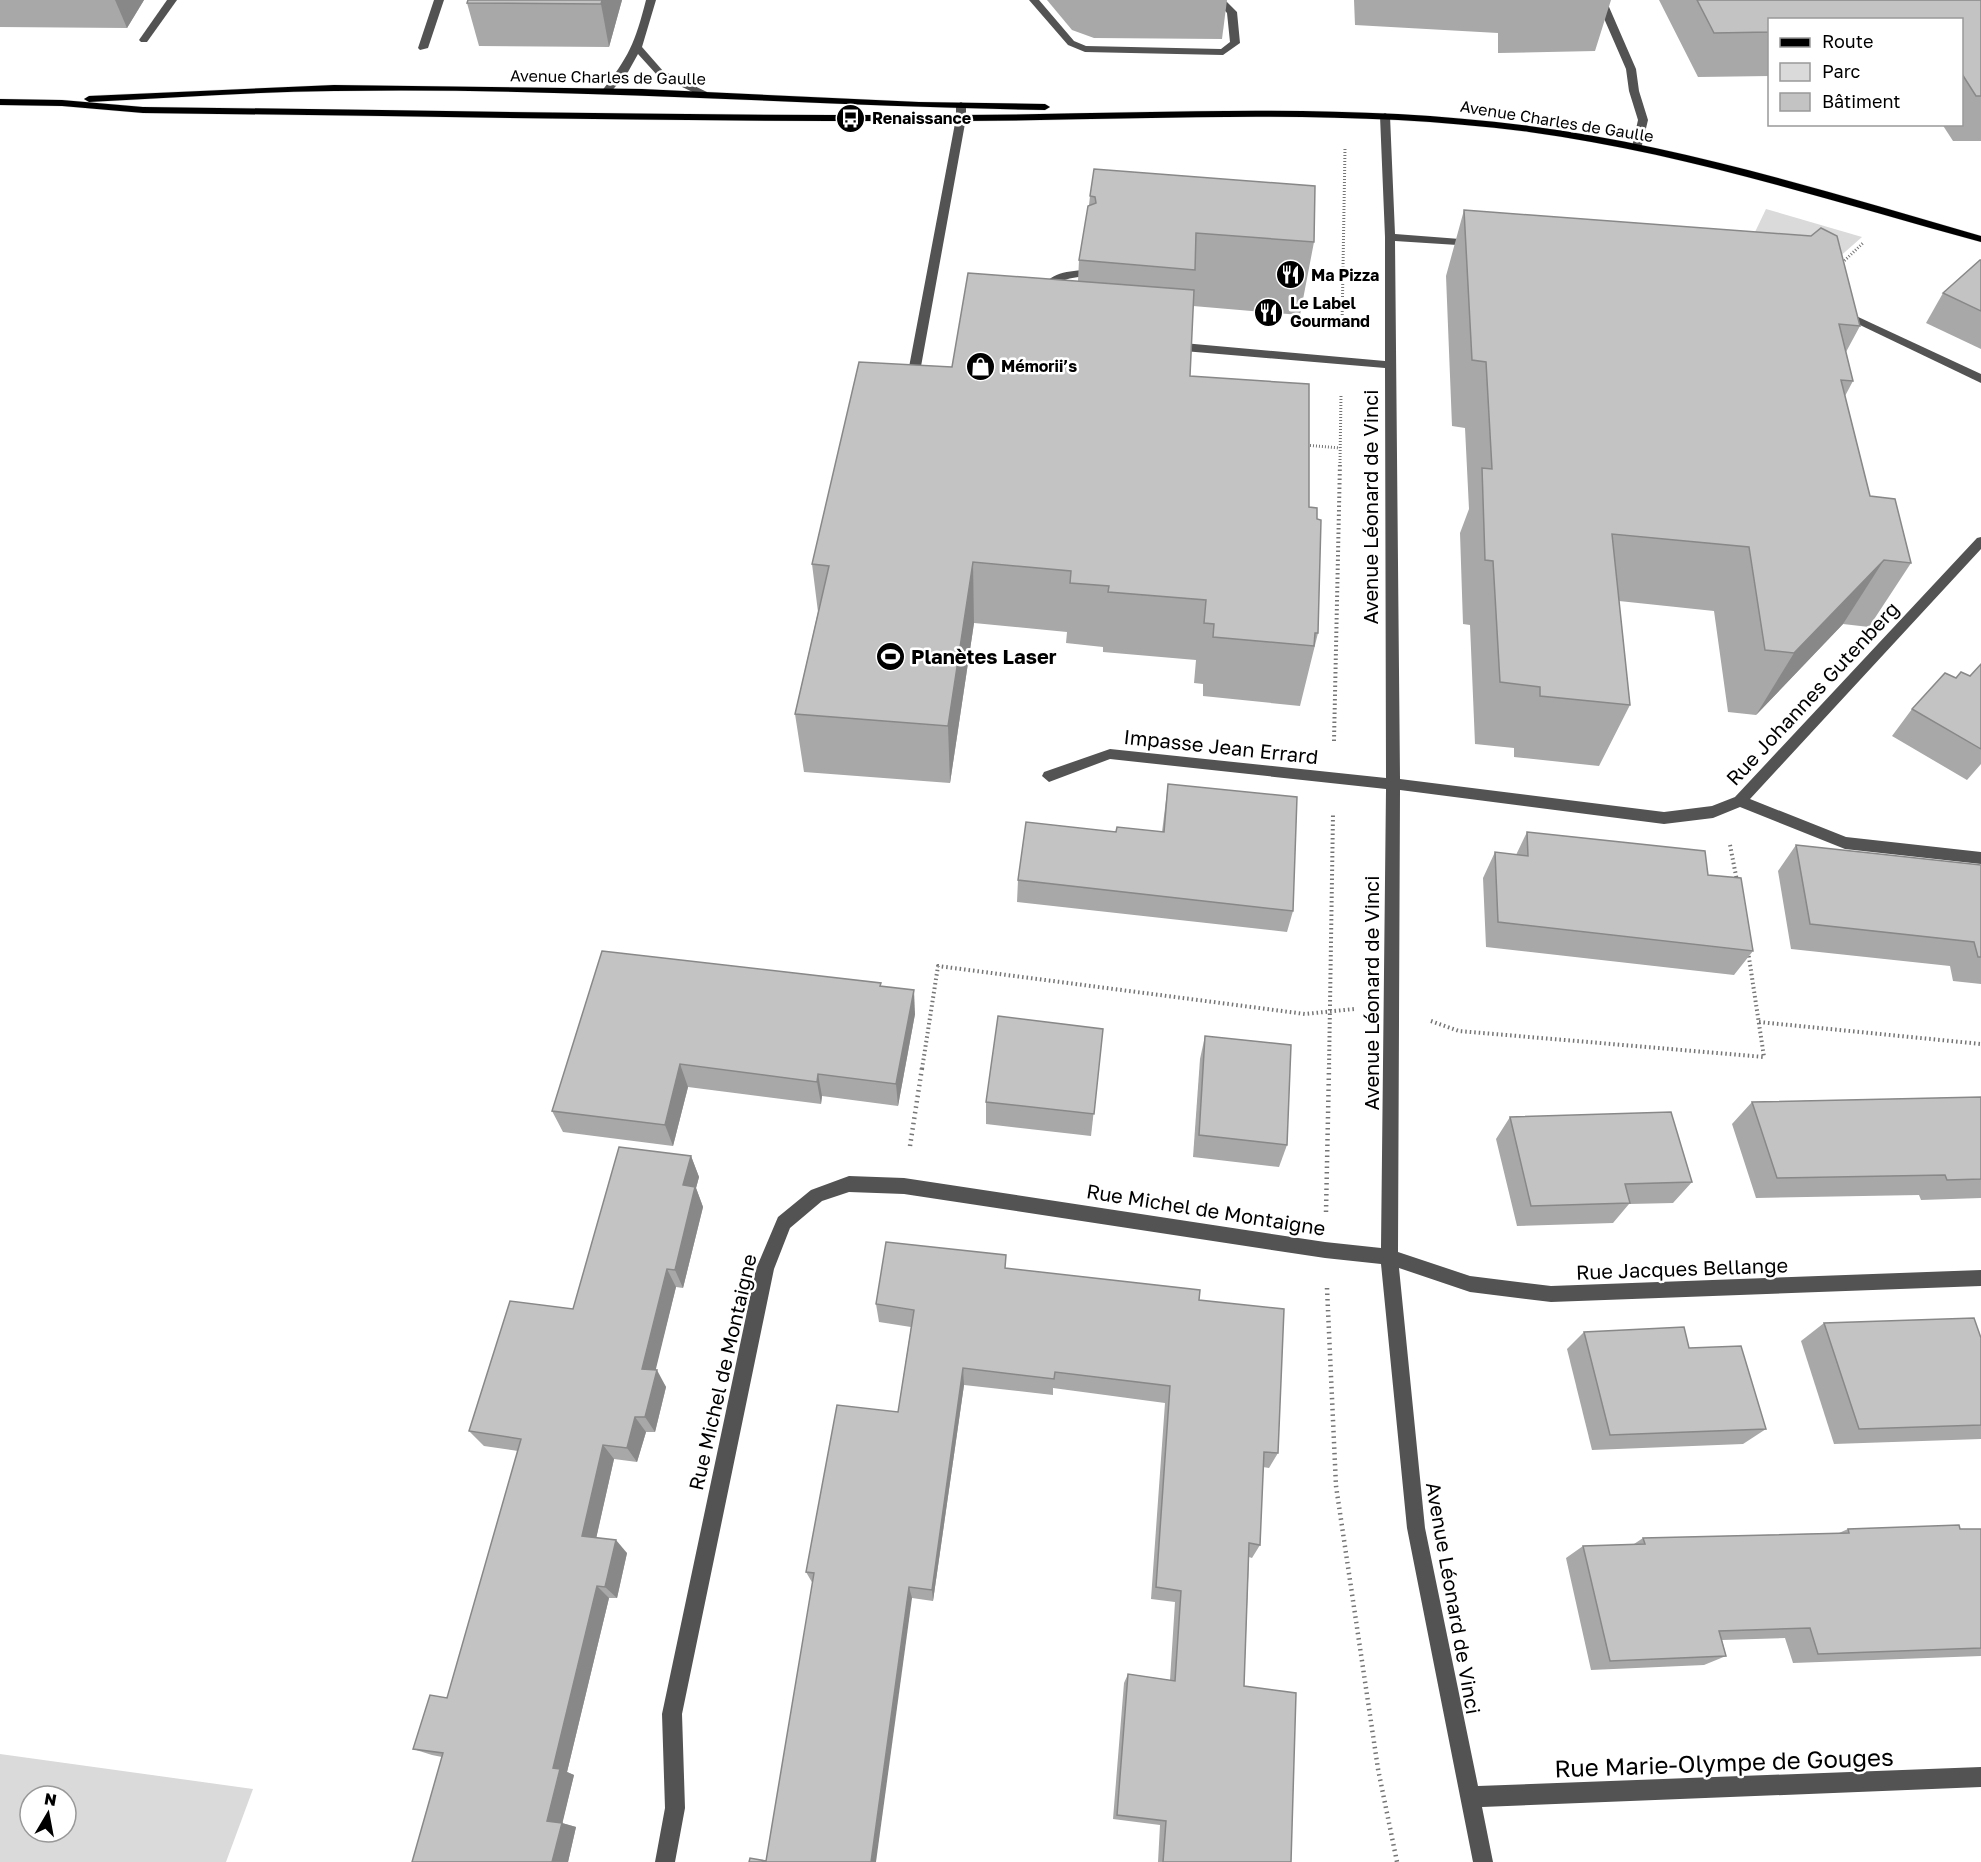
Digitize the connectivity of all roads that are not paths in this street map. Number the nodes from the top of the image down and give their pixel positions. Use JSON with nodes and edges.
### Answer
{"nodes":[{"id":1,"x":172,"y":0,"type":"edge"},
{"id":2,"x":439,"y":0,"type":"edge"},
{"id":3,"x":651,"y":0,"type":"edge"},
{"id":4,"x":1034,"y":0,"type":"edge"},
{"id":5,"x":1220,"y":0,"type":"edge"},
{"id":6,"x":1601,"y":0,"type":"edge"},
{"id":7,"x":144,"y":40,"type":"dead end"},
{"id":8,"x":423,"y":48,"type":"dead end"},
{"id":9,"x":638,"y":48,"type":"junction"},
{"id":10,"x":606,"y":92,"type":"junction"},
{"id":11,"x":704,"y":94,"type":"junction"},
{"id":12,"x":0,"y":102,"type":"edge"},
{"id":13,"x":62,"y":103,"type":"junction"},
{"id":14,"x":961,"y":105,"type":"junction"},
{"id":15,"x":385,"y":112,"type":"junction"},
{"id":16,"x":1153,"y":113,"type":"junction"},
{"id":17,"x":1385,"y":116,"type":"junction"},
{"id":18,"x":961,"y":118,"type":"junction"},
{"id":19,"x":1637,"y":147,"type":"junction"},
{"id":20,"x":1390,"y":237,"type":"junction"},
{"id":21,"x":1981,"y":239,"type":"edge"},
{"id":22,"x":1483,"y":244,"type":"edge"},
{"id":23,"x":1085,"y":273,"type":"edge"},
{"id":24,"x":1832,"y":308,"type":"edge"},
{"id":25,"x":1041,"y":311,"type":"edge"},
{"id":26,"x":1156,"y":344,"type":"edge"},
{"id":27,"x":1390,"y":365,"type":"junction"},
{"id":28,"x":1981,"y":379,"type":"edge"},
{"id":29,"x":909,"y":397,"type":"edge"},
{"id":30,"x":1981,"y":541,"type":"edge"},
{"id":31,"x":1049,"y":776,"type":"dead end"},
{"id":32,"x":1393,"y":784,"type":"junction"},
{"id":33,"x":1740,"y":801,"type":"junction"},
{"id":34,"x":1981,"y":858,"type":"edge"},
{"id":35,"x":1389,"y":1257,"type":"junction"},
{"id":36,"x":1981,"y":1278,"type":"edge"},
{"id":37,"x":1981,"y":1777,"type":"edge"},
{"id":38,"x":1469,"y":1797,"type":"junction"},
{"id":39,"x":665,"y":1862,"type":"edge"},
{"id":40,"x":1483,"y":1862,"type":"edge"}],
"edges":[{"from":1,"to":7,"type":"street"},
{"from":2,"to":8,"type":"street"},
{"from":3,"to":9,"type":"street"},
{"from":4,"to":5,"type":"street"},
{"from":6,"to":19,"type":"street"},
{"from":9,"to":10,"type":"street"},
{"from":9,"to":11,"type":"street"},
{"from":10,"to":11,"type":"main road","name":"Avenue Charles de Gaulle"},
{"from":10,"to":13,"type":"main road","name":"Avenue Charles de Gaulle"},
{"from":10,"to":15,"type":"main road"},
{"from":11,"to":14,"type":"main road","name":"Avenue Charles de Gaulle"},
{"from":12,"to":13,"type":"main road","name":"Avenue Charles de Gaulle"},
{"from":13,"to":15,"type":"main road","name":"Avenue Charles de Gaulle"},
{"from":14,"to":16,"type":"main road","name":"Avenue Charles de Gaulle"},
{"from":14,"to":18,"type":"street"},
{"from":15,"to":18,"type":"main road","name":"Avenue Charles de Gaulle"},
{"from":16,"to":17,"type":"main road","name":"Avenue Charles de Gaulle"},
{"from":16,"to":18,"type":"main road","name":"Avenue Charles de Gaulle"},
{"from":17,"to":19,"type":"main road","name":"Avenue Charles de Gaulle"},
{"from":17,"to":20,"type":"street","name":"Avenue Léonard de Vinci"},
{"from":18,"to":29,"type":"street"},
{"from":19,"to":21,"type":"main road","name":"Avenue Charles de Gaulle"},
{"from":20,"to":22,"type":"street"},
{"from":20,"to":27,"type":"street","name":"Avenue Léonard de Vinci"},
{"from":23,"to":25,"type":"street"},
{"from":24,"to":28,"type":"street"},
{"from":26,"to":27,"type":"street"},
{"from":27,"to":32,"type":"street","name":"Avenue Léonard de Vinci"},
{"from":30,"to":33,"type":"street","name":"Rue Johannes Gutenberg"},
{"from":31,"to":32,"type":"street","name":"Impasse Jean Errard"},
{"from":32,"to":33,"type":"street","name":"Rue Johannes Gutenberg"},
{"from":32,"to":35,"type":"street","name":"Avenue Léonard de Vinci"},
{"from":33,"to":34,"type":"street"},
{"from":35,"to":36,"type":"street","name":"Rue Jacques Bellange"},
{"from":35,"to":38,"type":"street","name":"Avenue Léonard de Vinci"},
{"from":35,"to":39,"type":"street","name":"Rue Michel de Montaigne"},
{"from":37,"to":38,"type":"street","name":"Rue Marie-Olympe de Gouges"},
{"from":38,"to":40,"type":"street","name":"Avenue Léonard de Vinci"}]}
